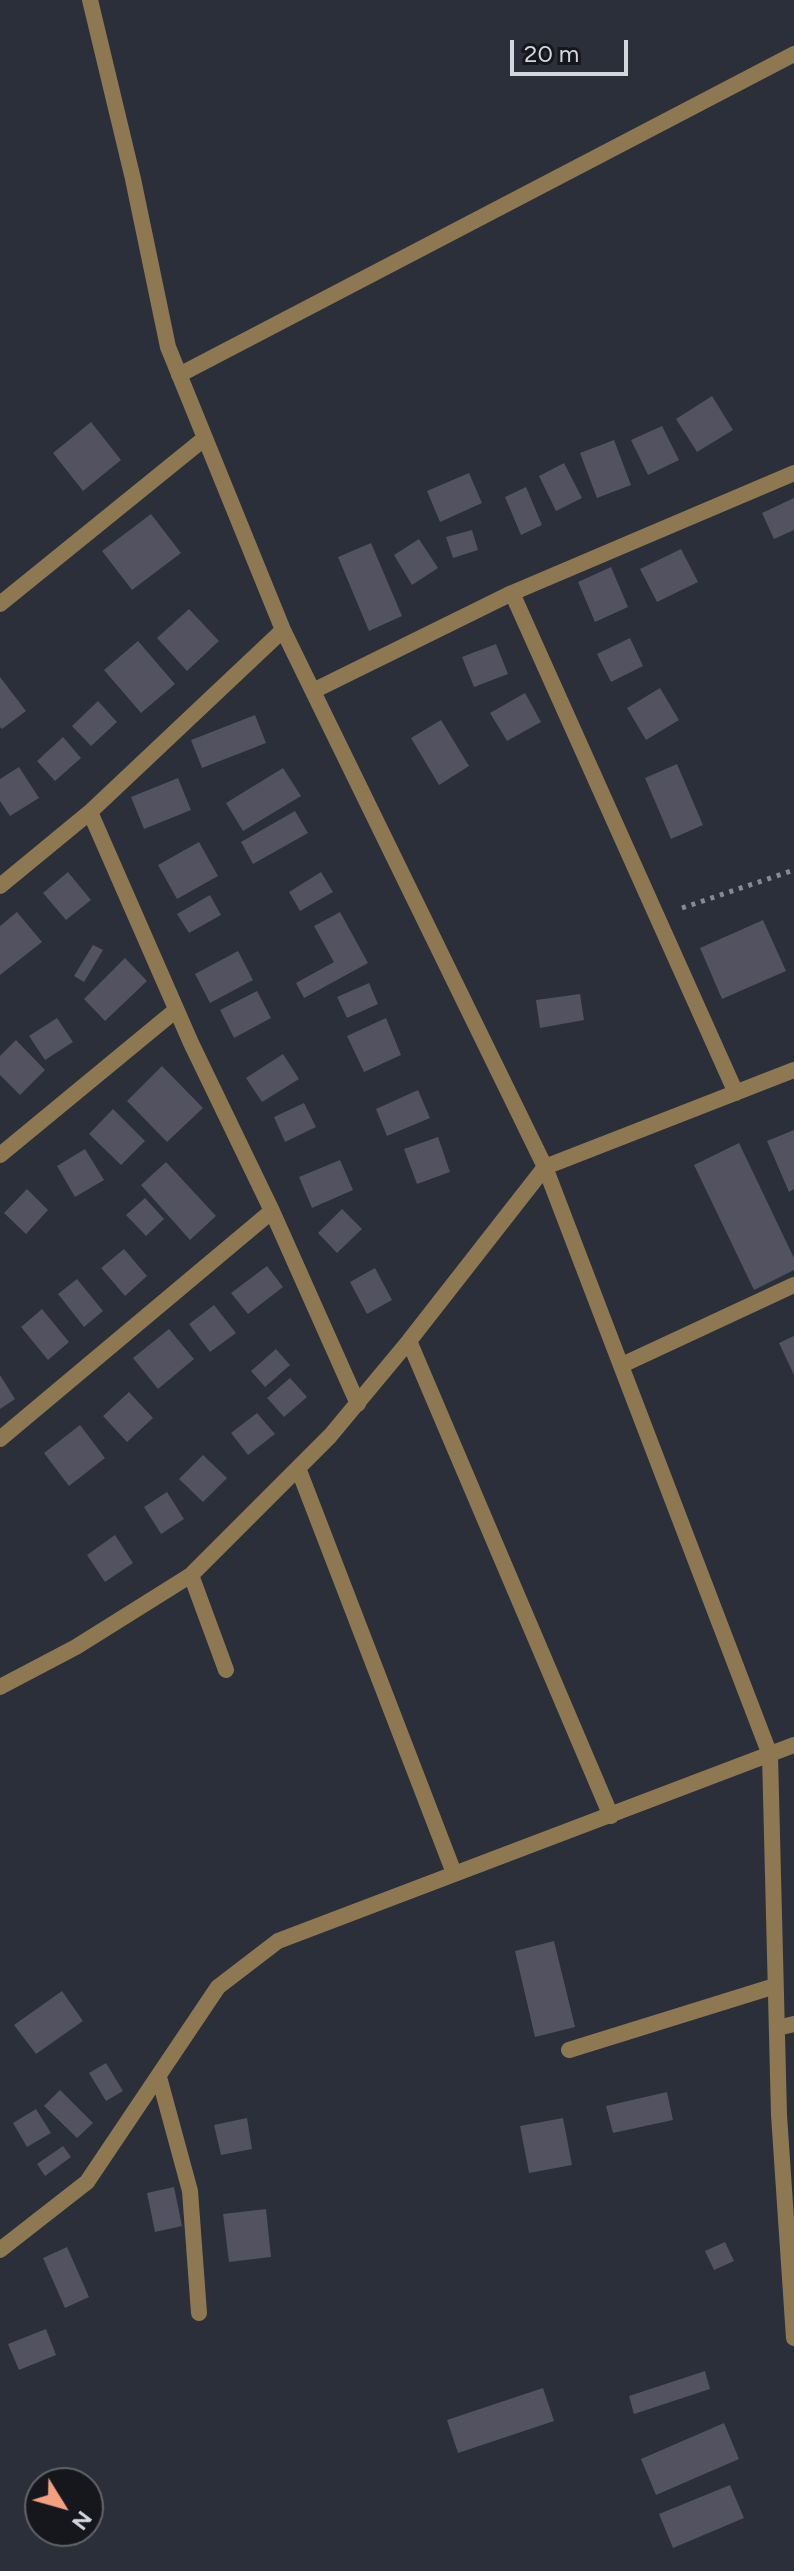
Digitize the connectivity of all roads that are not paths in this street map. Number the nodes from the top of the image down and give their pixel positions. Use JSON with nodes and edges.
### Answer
{"nodes":[{"id":1,"x":90,"y":0,"type":"edge"},
{"id":2,"x":794,"y":54,"type":"edge"},
{"id":3,"x":179,"y":375,"type":"junction"},
{"id":4,"x":205,"y":438,"type":"junction"},
{"id":5,"x":794,"y":473,"type":"edge"},
{"id":6,"x":512,"y":593,"type":"junction"},
{"id":7,"x":0,"y":604,"type":"edge"},
{"id":8,"x":283,"y":630,"type":"junction"},
{"id":9,"x":313,"y":691,"type":"junction"},
{"id":10,"x":90,"y":812,"type":"junction"},
{"id":11,"x":0,"y":886,"type":"edge"},
{"id":12,"x":176,"y":1010,"type":"junction"},
{"id":13,"x":794,"y":1070,"type":"edge"},
{"id":14,"x":736,"y":1093,"type":"junction"},
{"id":15,"x":0,"y":1155,"type":"edge"},
{"id":16,"x":545,"y":1167,"type":"junction"},
{"id":17,"x":272,"y":1211,"type":"junction"},
{"id":18,"x":794,"y":1285,"type":"edge"},
{"id":19,"x":409,"y":1341,"type":"junction"},
{"id":20,"x":622,"y":1365,"type":"junction"},
{"id":21,"x":358,"y":1404,"type":"junction"},
{"id":22,"x":0,"y":1439,"type":"edge"},
{"id":23,"x":298,"y":1468,"type":"junction"},
{"id":24,"x":191,"y":1575,"type":"junction"},
{"id":25,"x":226,"y":1670,"type":"dead end"},
{"id":26,"x":0,"y":1687,"type":"edge"},
{"id":27,"x":794,"y":1745,"type":"edge"},
{"id":28,"x":770,"y":1755,"type":"junction"},
{"id":29,"x":611,"y":1816,"type":"junction"},
{"id":30,"x":454,"y":1873,"type":"junction"},
{"id":31,"x":775,"y":1986,"type":"junction"},
{"id":32,"x":794,"y":2024,"type":"edge"},
{"id":33,"x":777,"y":2028,"type":"junction"},
{"id":34,"x":569,"y":2050,"type":"dead end"},
{"id":35,"x":159,"y":2077,"type":"junction"},
{"id":36,"x":0,"y":2250,"type":"edge"},
{"id":37,"x":199,"y":2313,"type":"dead end"},
{"id":38,"x":794,"y":2338,"type":"edge"}],
"edges":[{"from":1,"to":3,"type":"street"},
{"from":2,"to":3,"type":"street"},
{"from":3,"to":4,"type":"street"},
{"from":4,"to":7,"type":"street"},
{"from":4,"to":8,"type":"street"},
{"from":5,"to":6,"type":"street"},
{"from":6,"to":9,"type":"street"},
{"from":6,"to":14,"type":"street"},
{"from":8,"to":9,"type":"street"},
{"from":8,"to":10,"type":"street"},
{"from":9,"to":16,"type":"street"},
{"from":10,"to":11,"type":"street"},
{"from":10,"to":12,"type":"street"},
{"from":12,"to":15,"type":"street"},
{"from":12,"to":17,"type":"street"},
{"from":13,"to":14,"type":"street"},
{"from":14,"to":16,"type":"street"},
{"from":16,"to":19,"type":"street"},
{"from":16,"to":20,"type":"street"},
{"from":17,"to":21,"type":"street"},
{"from":17,"to":22,"type":"street"},
{"from":18,"to":20,"type":"street"},
{"from":19,"to":21,"type":"street"},
{"from":19,"to":29,"type":"street"},
{"from":20,"to":28,"type":"street"},
{"from":21,"to":23,"type":"street"},
{"from":23,"to":24,"type":"street"},
{"from":23,"to":30,"type":"street"},
{"from":24,"to":25,"type":"street"},
{"from":24,"to":26,"type":"street"},
{"from":27,"to":28,"type":"street"},
{"from":28,"to":29,"type":"street"},
{"from":28,"to":31,"type":"street"},
{"from":29,"to":30,"type":"street"},
{"from":30,"to":35,"type":"street"},
{"from":31,"to":33,"type":"street"},
{"from":31,"to":34,"type":"street"},
{"from":32,"to":33,"type":"street"},
{"from":33,"to":38,"type":"street"},
{"from":35,"to":36,"type":"street"},
{"from":35,"to":37,"type":"street"}]}
